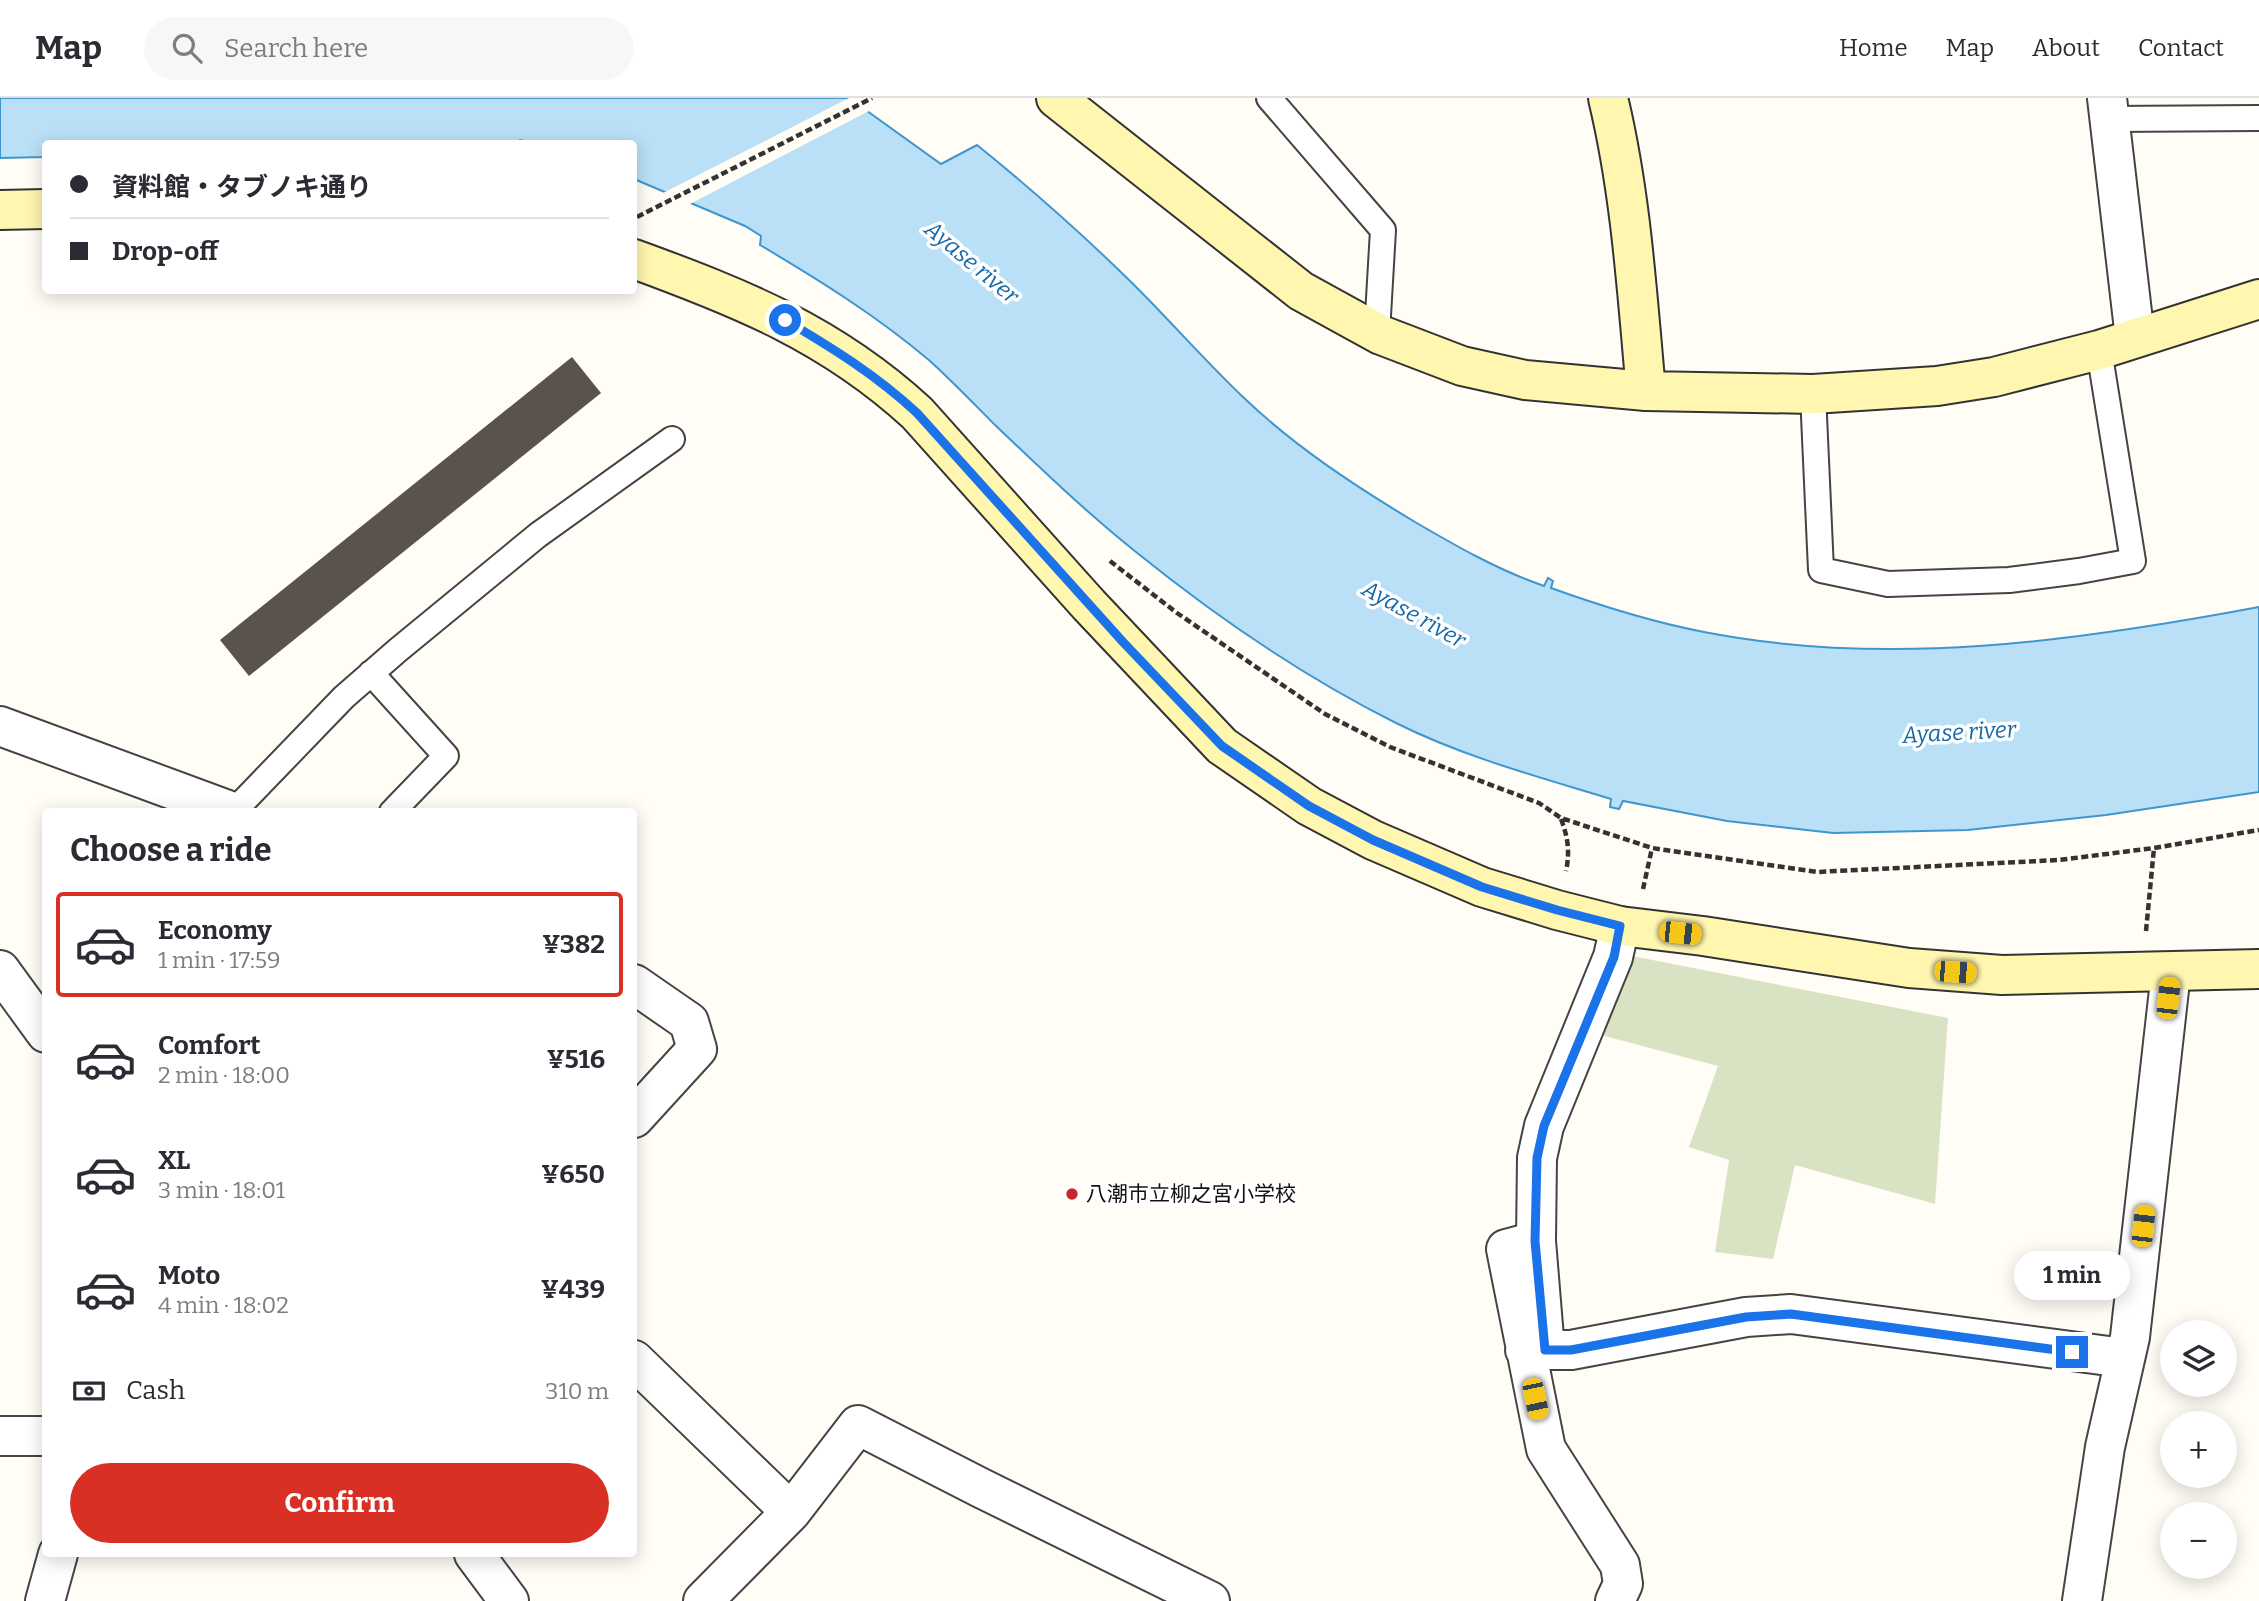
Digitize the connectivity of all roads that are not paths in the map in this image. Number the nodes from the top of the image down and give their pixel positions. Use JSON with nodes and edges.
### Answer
{"nodes":[{"id":1,"x":1056,"y":98,"type":"edge"},
{"id":2,"x":1269,"y":98,"type":"edge"},
{"id":3,"x":1608,"y":98,"type":"edge"},
{"id":4,"x":2108,"y":108,"type":"edge"},
{"id":5,"x":2259,"y":118,"type":"edge"},
{"id":6,"x":42,"y":209,"type":"edge"},
{"id":7,"x":0,"y":210,"type":"edge"},
{"id":8,"x":637,"y":260,"type":"edge"},
{"id":9,"x":2259,"y":299,"type":"edge"},
{"id":10,"x":1377,"y":332,"type":"junction"},
{"id":11,"x":2135,"y":338,"type":"junction"},
{"id":12,"x":2099,"y":350,"type":"junction"},
{"id":13,"x":1646,"y":391,"type":"junction"},
{"id":14,"x":1813,"y":394,"type":"junction"},
{"id":15,"x":671,"y":439,"type":"dead end"},
{"id":16,"x":371,"y":673,"type":"junction"},
{"id":17,"x":0,"y":726,"type":"edge"},
{"id":18,"x":222,"y":808,"type":"edge"},
{"id":19,"x":237,"y":808,"type":"edge"},
{"id":20,"x":396,"y":808,"type":"edge"},
{"id":21,"x":1620,"y":926,"type":"junction"},
{"id":22,"x":2259,"y":969,"type":"edge"},
{"id":23,"x":0,"y":970,"type":"edge"},
{"id":24,"x":2156,"y":973,"type":"junction"},
{"id":25,"x":637,"y":986,"type":"edge"},
{"id":26,"x":42,"y":1028,"type":"edge"},
{"id":27,"x":637,"y":1115,"type":"edge"},
{"id":28,"x":1535,"y":1350,"type":"junction"},
{"id":29,"x":2124,"y":1358,"type":"junction"},
{"id":30,"x":637,"y":1363,"type":"edge"},
{"id":31,"x":0,"y":1436,"type":"edge"},
{"id":32,"x":42,"y":1436,"type":"edge"},
{"id":33,"x":791,"y":1512,"type":"junction"},
{"id":34,"x":57,"y":1557,"type":"edge"},
{"id":35,"x":476,"y":1557,"type":"edge"},
{"id":36,"x":45,"y":1601,"type":"edge"},
{"id":37,"x":509,"y":1601,"type":"edge"},
{"id":38,"x":703,"y":1601,"type":"edge"},
{"id":39,"x":1210,"y":1601,"type":"edge"},
{"id":40,"x":1615,"y":1601,"type":"edge"},
{"id":41,"x":2085,"y":1601,"type":"edge"}],
"edges":[{"from":1,"to":10,"type":"street"},
{"from":2,"to":10,"type":"lane"},
{"from":3,"to":13,"type":"street"},
{"from":4,"to":5,"type":"lane"},
{"from":4,"to":11,"type":"street"},
{"from":6,"to":7,"type":"street"},
{"from":8,"to":21,"type":"street"},
{"from":9,"to":11,"type":"street"},
{"from":10,"to":13,"type":"street"},
{"from":11,"to":12,"type":"street"},
{"from":12,"to":14,"type":"street"},
{"from":12,"to":14,"type":"lane"},
{"from":13,"to":14,"type":"street"},
{"from":15,"to":16,"type":"lane"},
{"from":16,"to":19,"type":"lane"},
{"from":16,"to":20,"type":"lane"},
{"from":17,"to":18,"type":"street"},
{"from":21,"to":24,"type":"street"},
{"from":21,"to":28,"type":"street"},
{"from":22,"to":24,"type":"street"},
{"from":23,"to":26,"type":"street"},
{"from":24,"to":29,"type":"street"},
{"from":25,"to":27,"type":"street"},
{"from":28,"to":29,"type":"street"},
{"from":28,"to":40,"type":"street"},
{"from":29,"to":41,"type":"street"},
{"from":30,"to":33,"type":"street"},
{"from":31,"to":32,"type":"street"},
{"from":33,"to":38,"type":"street"},
{"from":33,"to":39,"type":"street"},
{"from":34,"to":36,"type":"street"},
{"from":35,"to":37,"type":"street"}]}
